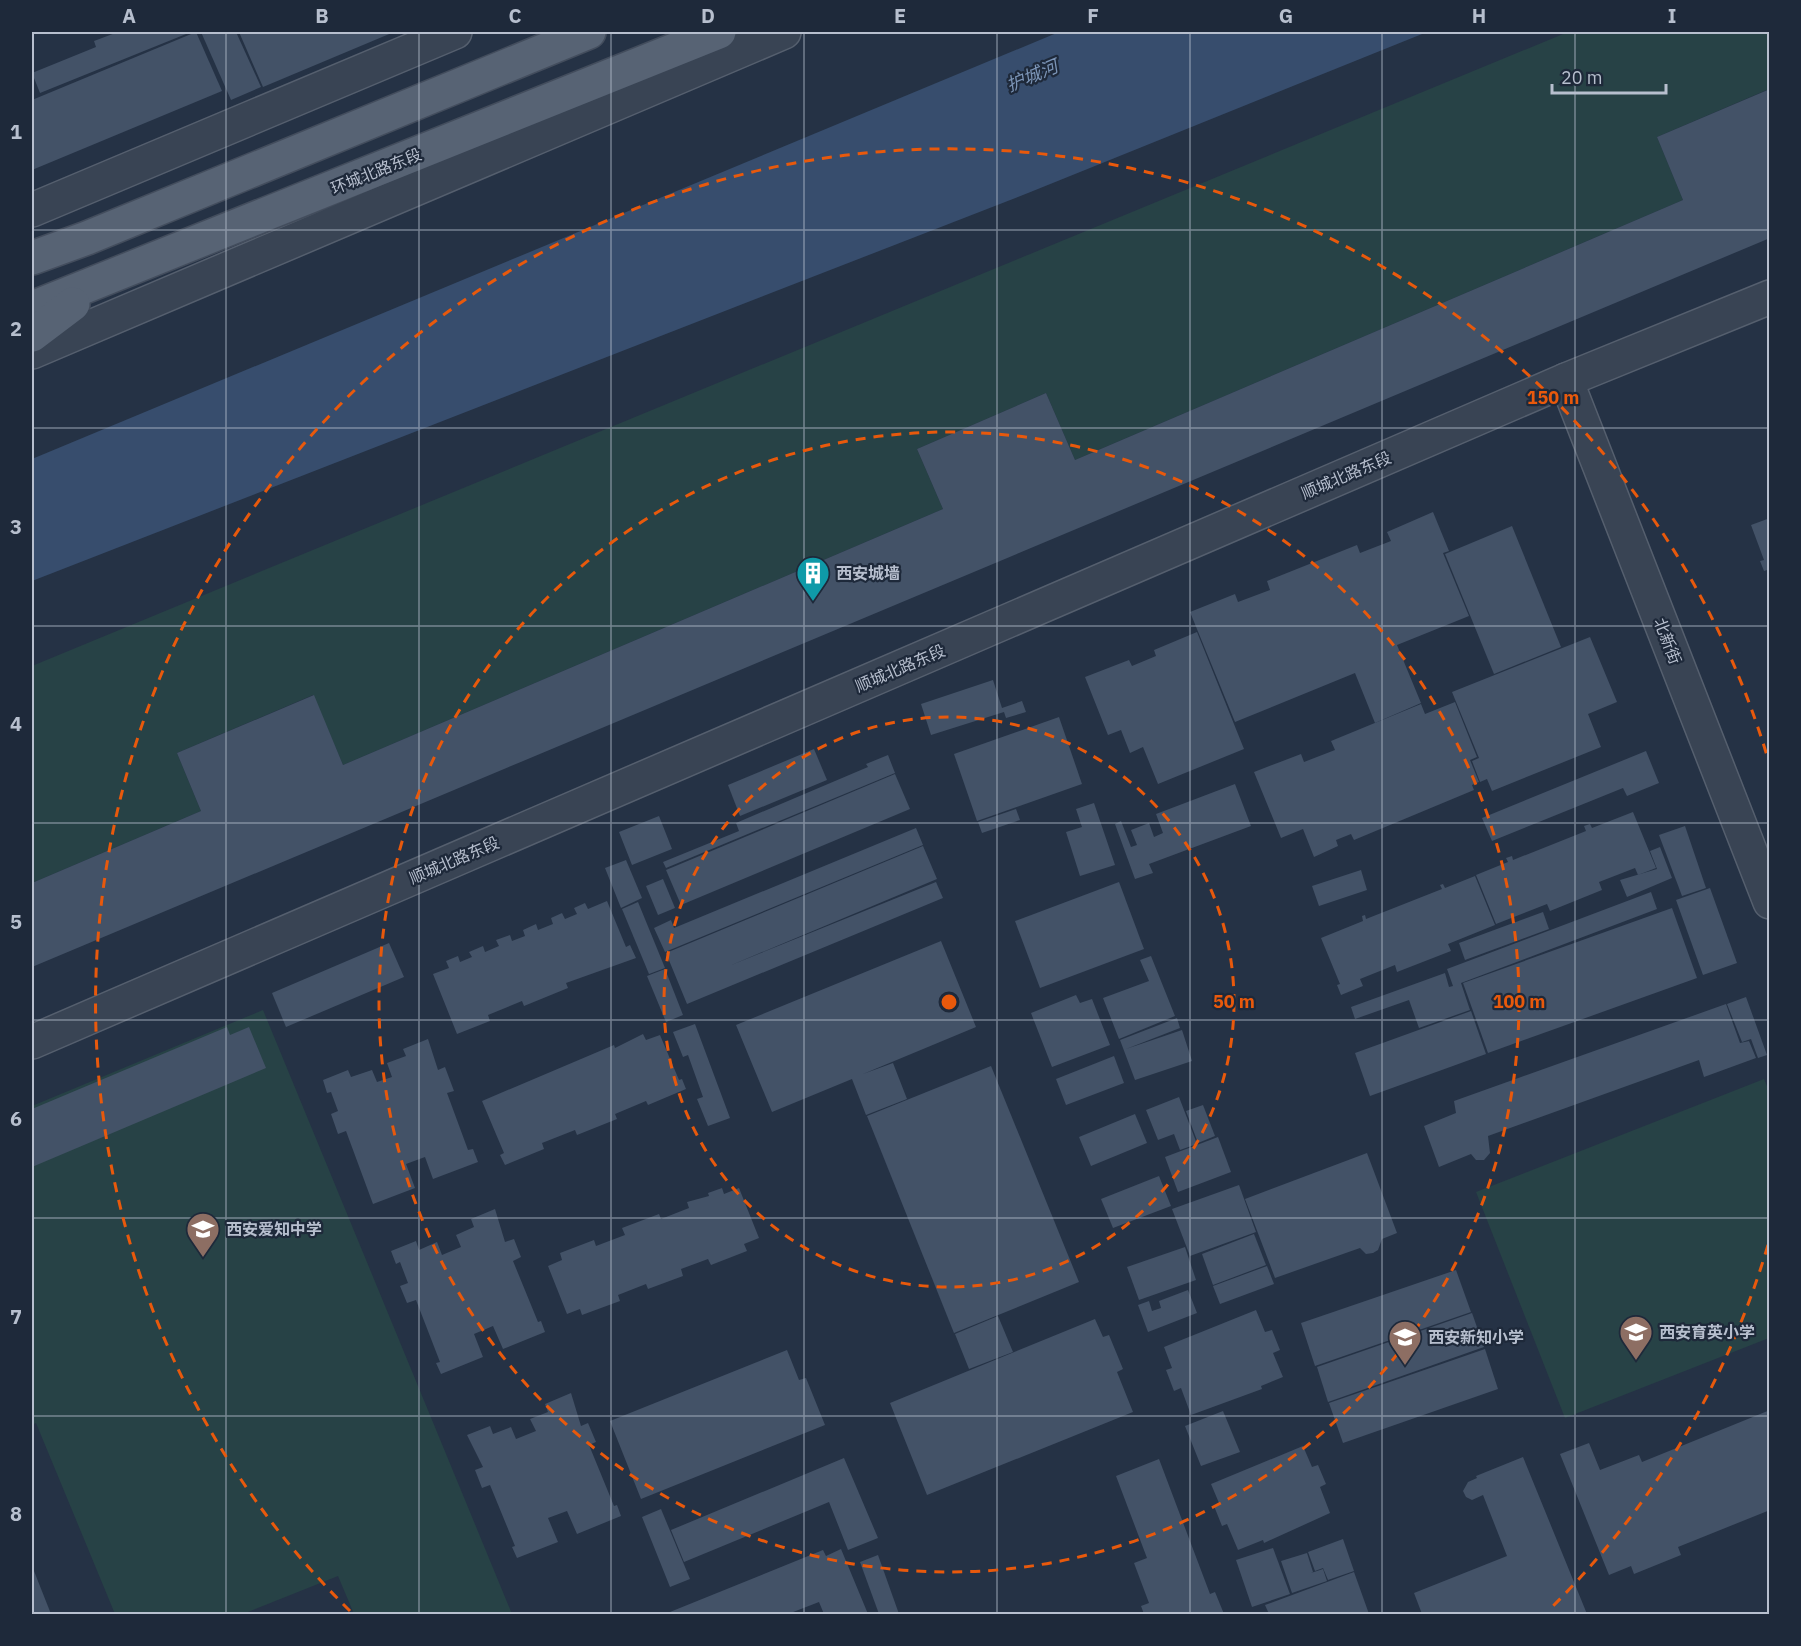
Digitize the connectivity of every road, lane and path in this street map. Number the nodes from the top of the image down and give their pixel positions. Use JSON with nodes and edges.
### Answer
{"nodes":[{"id":1,"x":454,"y":32,"type":"edge"},
{"id":2,"x":589,"y":32,"type":"edge"},
{"id":3,"x":719,"y":32,"type":"edge"},
{"id":4,"x":784,"y":32,"type":"edge"},
{"id":5,"x":32,"y":210,"type":"edge"},
{"id":6,"x":87,"y":238,"type":"junction"},
{"id":7,"x":32,"y":245,"type":"edge"},
{"id":8,"x":32,"y":258,"type":"edge"},
{"id":9,"x":106,"y":280,"type":"junction"},
{"id":10,"x":1770,"y":297,"type":"edge"},
{"id":11,"x":32,"y":308,"type":"edge"},
{"id":12,"x":32,"y":335,"type":"edge"},
{"id":13,"x":32,"y":352,"type":"edge"},
{"id":14,"x":1566,"y":380,"type":"junction"},
{"id":15,"x":1770,"y":902,"type":"edge"},
{"id":16,"x":32,"y":1042,"type":"edge"}],
"edges":[{"from":1,"to":5,"type":"street"},
{"from":2,"to":6,"type":"main road"},
{"from":3,"to":9,"type":"main road","name":"环城北路东段"},
{"from":4,"to":13,"type":"street"},
{"from":6,"to":7,"type":"main road"},
{"from":6,"to":8,"type":"main road"},
{"from":9,"to":11,"type":"main road","name":"环城北路东段"},
{"from":9,"to":12,"type":"main road"},
{"from":10,"to":14,"type":"street","name":"顺城北路东段"},
{"from":14,"to":15,"type":"street","name":"北新街"},
{"from":14,"to":16,"type":"street","name":"顺城北路东段"}]}
